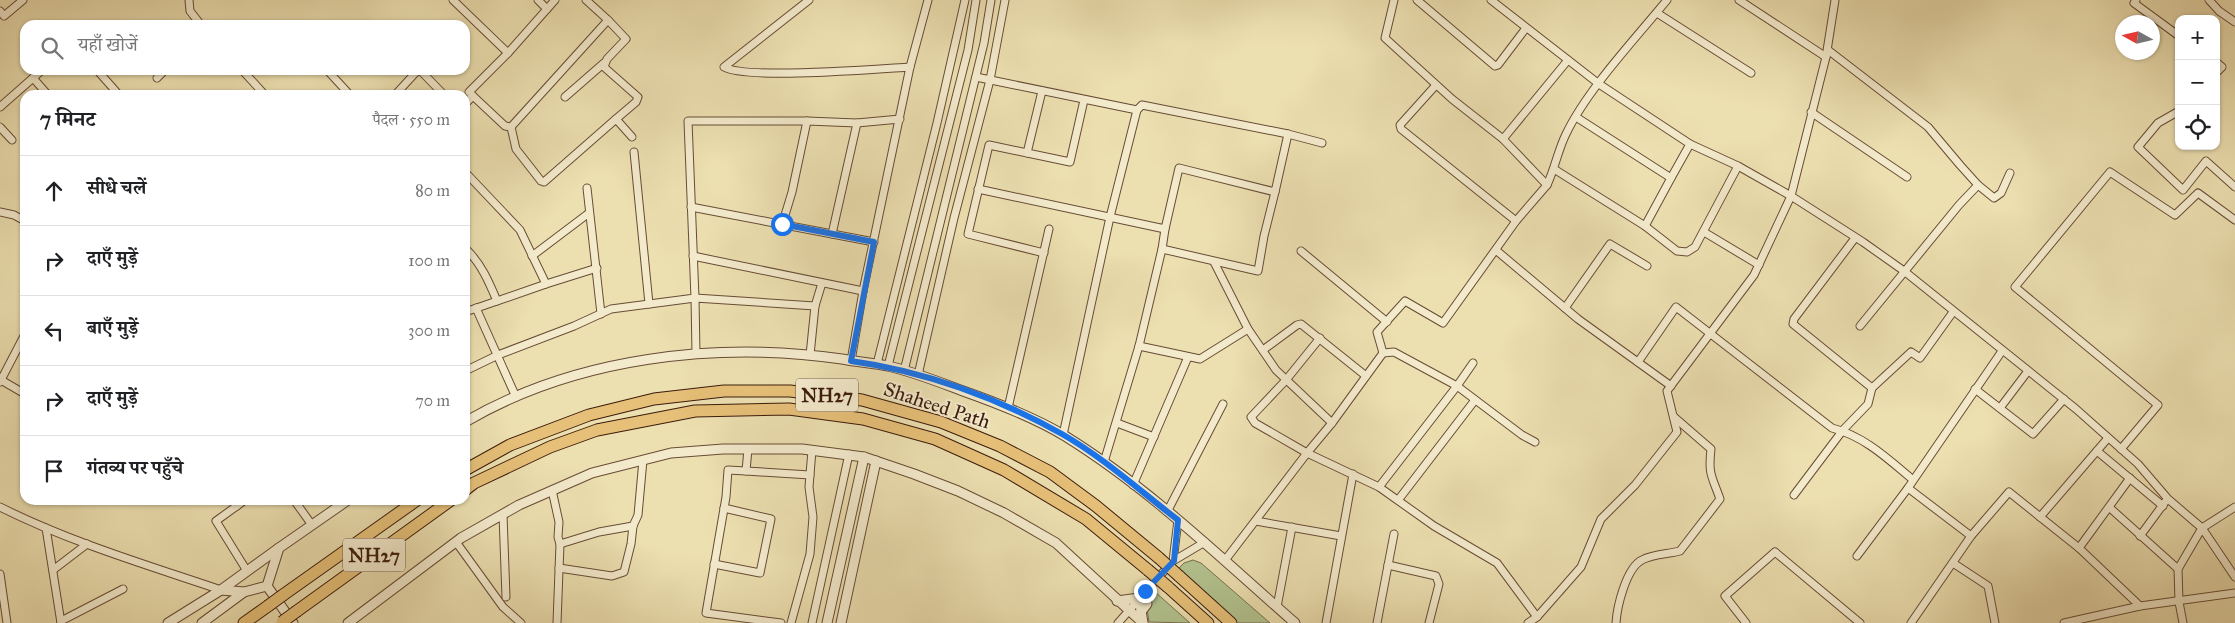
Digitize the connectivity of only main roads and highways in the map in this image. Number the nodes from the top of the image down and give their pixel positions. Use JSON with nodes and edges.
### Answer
{"nodes":[{"id":1,"x":470,"y":467,"type":"edge"},
{"id":2,"x":470,"y":486,"type":"edge"},
{"id":3,"x":410,"y":505,"type":"edge"},
{"id":4,"x":444,"y":505,"type":"edge"},
{"id":5,"x":244,"y":623,"type":"edge"},
{"id":6,"x":285,"y":623,"type":"edge"},
{"id":7,"x":1208,"y":623,"type":"edge"},
{"id":8,"x":1231,"y":623,"type":"edge"}],
"edges":[{"from":1,"to":8,"type":"highway","name":"Shaheed Path","number":"NH27","bridge":true},
{"from":2,"to":7,"type":"highway","name":"Shaheed Path","number":"NH27","bridge":true},
{"from":3,"to":5,"type":"highway","number":"NH27","bridge":true},
{"from":4,"to":6,"type":"highway","number":"NH27","bridge":true}]}
